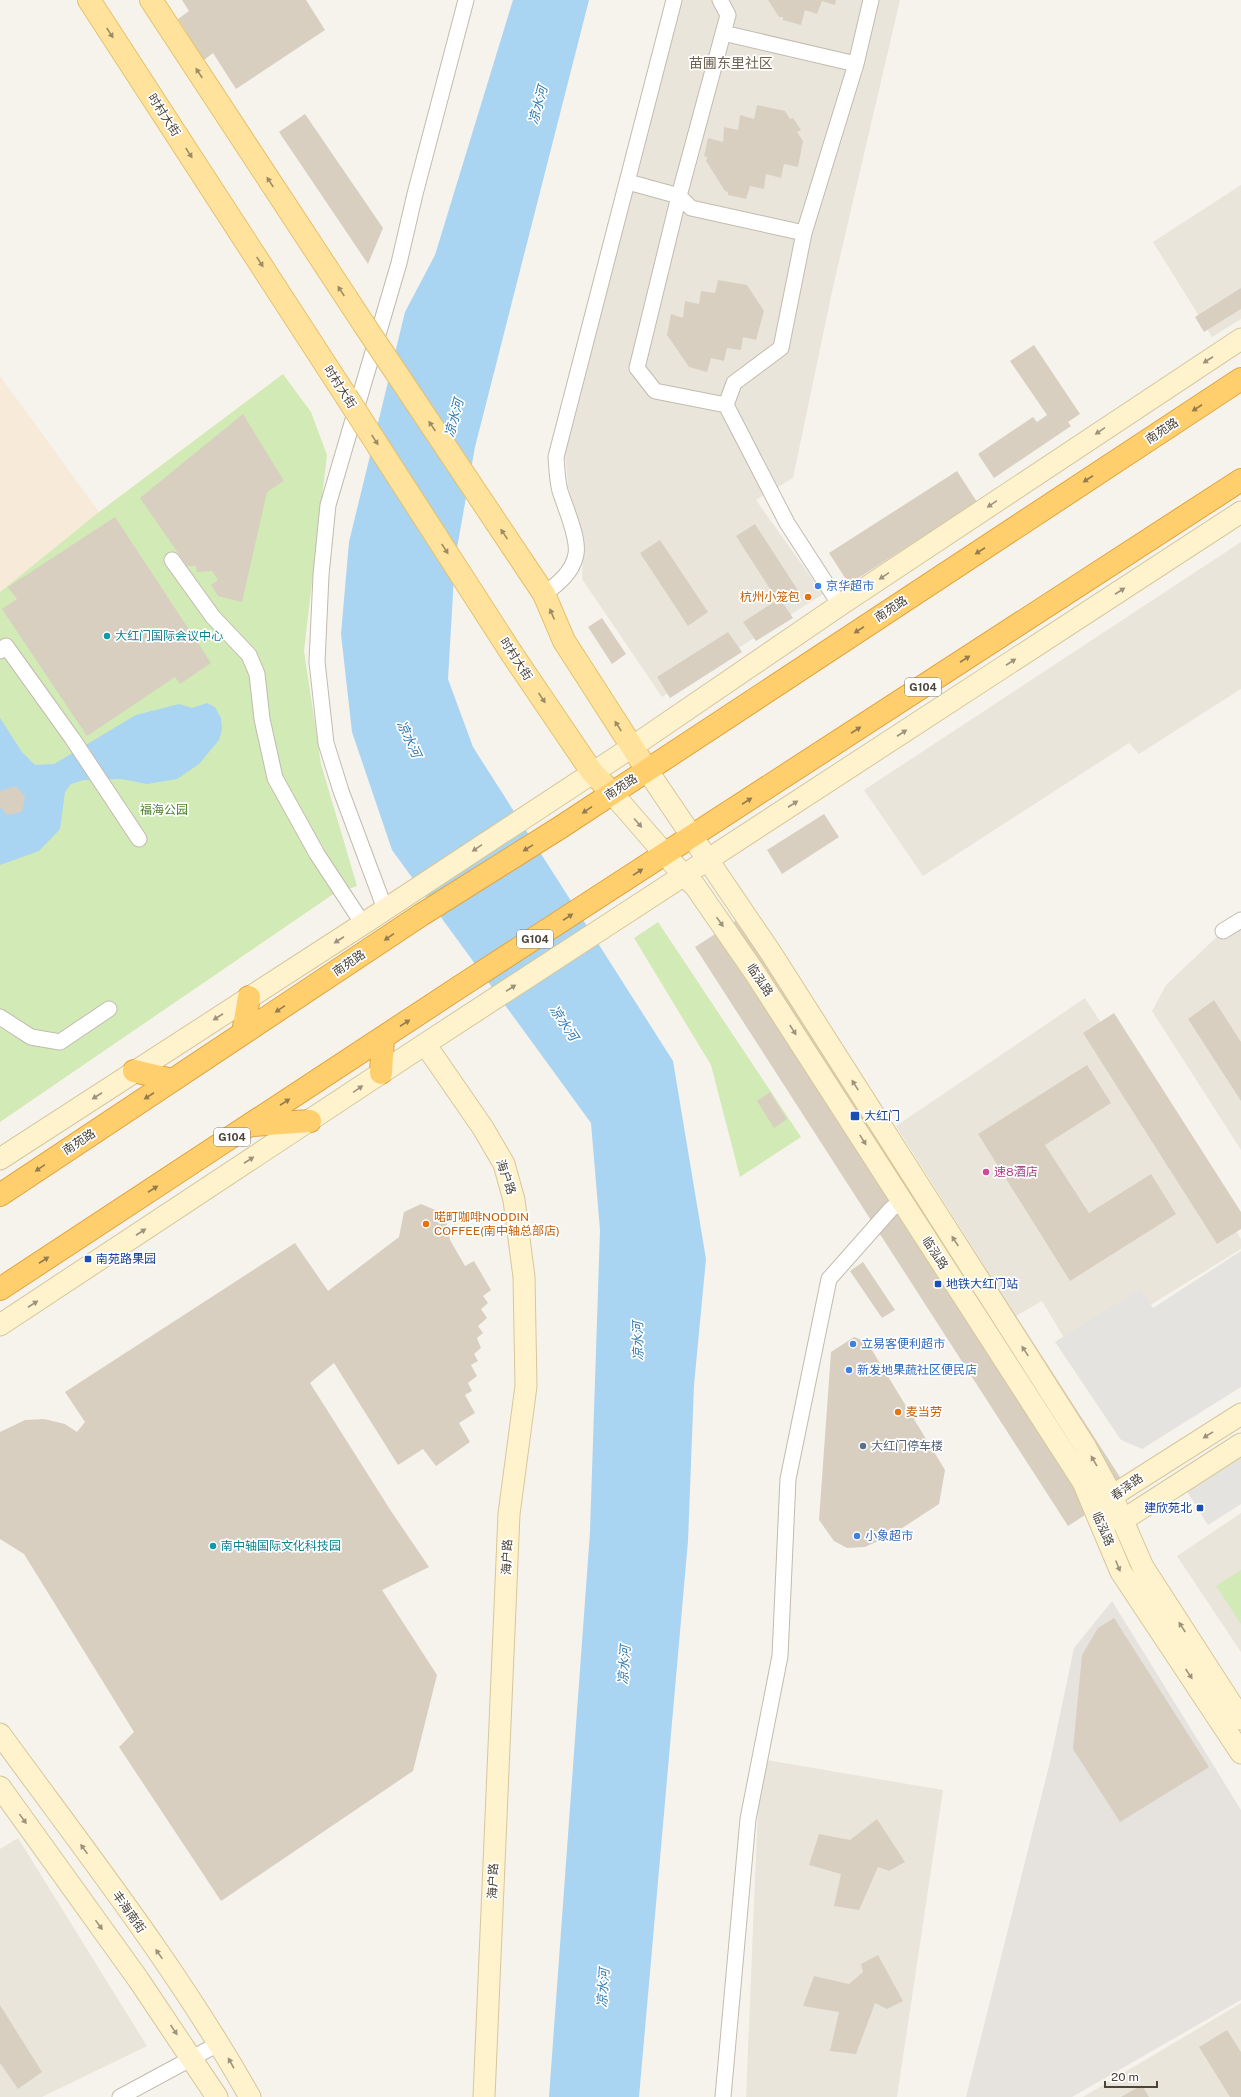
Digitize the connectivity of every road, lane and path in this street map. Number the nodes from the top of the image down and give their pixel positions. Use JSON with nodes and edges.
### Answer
{"nodes":[{"id":1,"x":89,"y":0,"type":"edge"},
{"id":2,"x":151,"y":0,"type":"edge"},
{"id":3,"x":466,"y":0,"type":"edge"},
{"id":4,"x":674,"y":0,"type":"edge"},
{"id":5,"x":720,"y":0,"type":"edge"},
{"id":6,"x":871,"y":0,"type":"edge"},
{"id":7,"x":724,"y":33,"type":"junction"},
{"id":8,"x":856,"y":64,"type":"junction"},
{"id":9,"x":628,"y":182,"type":"junction"},
{"id":10,"x":679,"y":196,"type":"junction"},
{"id":11,"x":804,"y":233,"type":"junction"},
{"id":12,"x":1241,"y":339,"type":"edge"},
{"id":13,"x":1241,"y":379,"type":"edge"},
{"id":14,"x":726,"y":405,"type":"junction"},
{"id":15,"x":1241,"y":480,"type":"edge"},
{"id":16,"x":1241,"y":512,"type":"edge"},
{"id":17,"x":172,"y":560,"type":"dead end"},
{"id":18,"x":544,"y":594,"type":"junction"},
{"id":19,"x":840,"y":605,"type":"junction"},
{"id":20,"x":0,"y":650,"type":"edge"},
{"id":21,"x":632,"y":747,"type":"junction"},
{"id":22,"x":647,"y":770,"type":"junction"},
{"id":23,"x":592,"y":772,"type":"junction"},
{"id":24,"x":612,"y":793,"type":"junction"},
{"id":25,"x":692,"y":837,"type":"junction"},
{"id":26,"x":139,"y":839,"type":"dead end"},
{"id":27,"x":665,"y":854,"type":"junction"},
{"id":28,"x":708,"y":860,"type":"junction"},
{"id":29,"x":684,"y":876,"type":"junction"},
{"id":30,"x":385,"y":909,"type":"junction"},
{"id":31,"x":1241,"y":920,"type":"edge"},
{"id":32,"x":363,"y":924,"type":"junction"},
{"id":33,"x":1223,"y":931,"type":"dead end"},
{"id":34,"x":249,"y":997,"type":"junction"},
{"id":35,"x":109,"y":1009,"type":"dead end"},
{"id":36,"x":0,"y":1017,"type":"edge"},
{"id":37,"x":243,"y":1034,"type":"junction"},
{"id":38,"x":383,"y":1038,"type":"junction"},
{"id":39,"x":425,"y":1044,"type":"junction"},
{"id":40,"x":134,"y":1071,"type":"junction"},
{"id":41,"x":381,"y":1073,"type":"junction"},
{"id":42,"x":172,"y":1080,"type":"junction"},
{"id":43,"x":310,"y":1120,"type":"junction"},
{"id":44,"x":249,"y":1126,"type":"junction"},
{"id":45,"x":0,"y":1159,"type":"edge"},
{"id":46,"x":0,"y":1195,"type":"edge"},
{"id":47,"x":902,"y":1201,"type":"junction"},
{"id":48,"x":0,"y":1289,"type":"edge"},
{"id":49,"x":0,"y":1326,"type":"edge"},
{"id":50,"x":1241,"y":1414,"type":"edge"},
{"id":51,"x":1241,"y":1444,"type":"edge"},
{"id":52,"x":1112,"y":1496,"type":"junction"},
{"id":53,"x":1098,"y":1517,"type":"junction"},
{"id":54,"x":1123,"y":1520,"type":"junction"},
{"id":55,"x":1241,"y":1719,"type":"edge"},
{"id":56,"x":0,"y":1734,"type":"edge"},
{"id":57,"x":1241,"y":1752,"type":"edge"},
{"id":58,"x":0,"y":1788,"type":"edge"},
{"id":59,"x":220,"y":2043,"type":"junction"},
{"id":60,"x":192,"y":2058,"type":"junction"},
{"id":61,"x":120,"y":2097,"type":"edge"},
{"id":62,"x":217,"y":2097,"type":"edge"},
{"id":63,"x":250,"y":2097,"type":"edge"},
{"id":64,"x":484,"y":2097,"type":"edge"},
{"id":65,"x":722,"y":2097,"type":"edge"}],
"edges":[{"from":1,"to":23,"type":"main road","name":"时村大街","one_way":true,"bridge":true},
{"from":18,"to":2,"type":"main road","one_way":true,"bridge":true},
{"from":3,"to":30,"type":"street"},
{"from":4,"to":9,"type":"street"},
{"from":5,"to":7,"type":"street"},
{"from":6,"to":8,"type":"street"},
{"from":7,"to":8,"type":"street"},
{"from":7,"to":10,"type":"street"},
{"from":8,"to":11,"type":"street"},
{"from":9,"to":10,"type":"street"},
{"from":9,"to":18,"type":"street"},
{"from":10,"to":11,"type":"street"},
{"from":10,"to":14,"type":"street"},
{"from":11,"to":14,"type":"street"},
{"from":12,"to":19,"type":"street","one_way":true},
{"from":13,"to":22,"type":"highway","name":"南苑路","one_way":true},
{"from":14,"to":19,"type":"street"},
{"from":25,"to":15,"type":"highway","number":"G104","one_way":true},
{"from":28,"to":16,"type":"street","one_way":true},
{"from":17,"to":32,"type":"street"},
{"from":21,"to":18,"type":"main road","one_way":true},
{"from":19,"to":21,"type":"street"},
{"from":20,"to":26,"type":"street"},
{"from":21,"to":22,"type":"main road"},
{"from":21,"to":23,"type":"street"},
{"from":22,"to":24,"type":"highway","name":"南苑路"},
{"from":22,"to":25,"type":"street","name":"临泓路"},
{"from":23,"to":24,"type":"main road","name":"时村大街"},
{"from":23,"to":30,"type":"street","one_way":true},
{"from":24,"to":27,"type":"street","name":"临泓路","one_way":true},
{"from":24,"to":37,"type":"highway","name":"南苑路","one_way":true},
{"from":25,"to":27,"type":"highway","number":"G104"},
{"from":25,"to":28,"type":"street","name":"临泓路"},
{"from":27,"to":29,"type":"street","name":"临泓路"},
{"from":38,"to":27,"type":"highway","number":"G104","one_way":true},
{"from":28,"to":29,"type":"street"},
{"from":52,"to":28,"type":"street","name":"临泓路","one_way":true},
{"from":39,"to":29,"type":"street","one_way":true},
{"from":29,"to":47,"type":"street","name":"临泓路","one_way":true},
{"from":30,"to":32,"type":"street"},
{"from":31,"to":33,"type":"street"},
{"from":32,"to":34,"type":"street","one_way":true},
{"from":34,"to":37,"type":"highway"},
{"from":34,"to":40,"type":"street","one_way":true},
{"from":35,"to":36,"type":"street"},
{"from":37,"to":42,"type":"highway","name":"南苑路"},
{"from":38,"to":41,"type":"highway"},
{"from":44,"to":38,"type":"highway","number":"G104","one_way":true},
{"from":39,"to":41,"type":"street"},
{"from":39,"to":64,"type":"street","name":"海户路"},
{"from":40,"to":42,"type":"highway"},
{"from":40,"to":45,"type":"street","one_way":true},
{"from":43,"to":41,"type":"street","one_way":true},
{"from":42,"to":46,"type":"highway","name":"南苑路","one_way":true},
{"from":43,"to":44,"type":"highway"},
{"from":49,"to":43,"type":"street","one_way":true},
{"from":48,"to":44,"type":"highway","number":"G104","one_way":true},
{"from":47,"to":53,"type":"street","name":"临泓路"},
{"from":47,"to":65,"type":"street"},
{"from":50,"to":52,"type":"street","name":"春泽路","one_way":true},
{"from":51,"to":54,"type":"street","name":"春泽路"},
{"from":52,"to":53,"type":"street","name":"春泽路"},
{"from":52,"to":54,"type":"street","name":"临泓路"},
{"from":53,"to":54,"type":"street","name":"春泽路"},
{"from":53,"to":57,"type":"street","name":"临泓路","one_way":true},
{"from":55,"to":54,"type":"street","name":"临泓路","one_way":true},
{"from":59,"to":56,"type":"street","name":"丰海南街","one_way":true},
{"from":58,"to":60,"type":"street","one_way":true},
{"from":59,"to":60,"type":"street"},
{"from":63,"to":59,"type":"street","name":"丰海南街","one_way":true},
{"from":60,"to":61,"type":"street"},
{"from":60,"to":62,"type":"street"}]}
